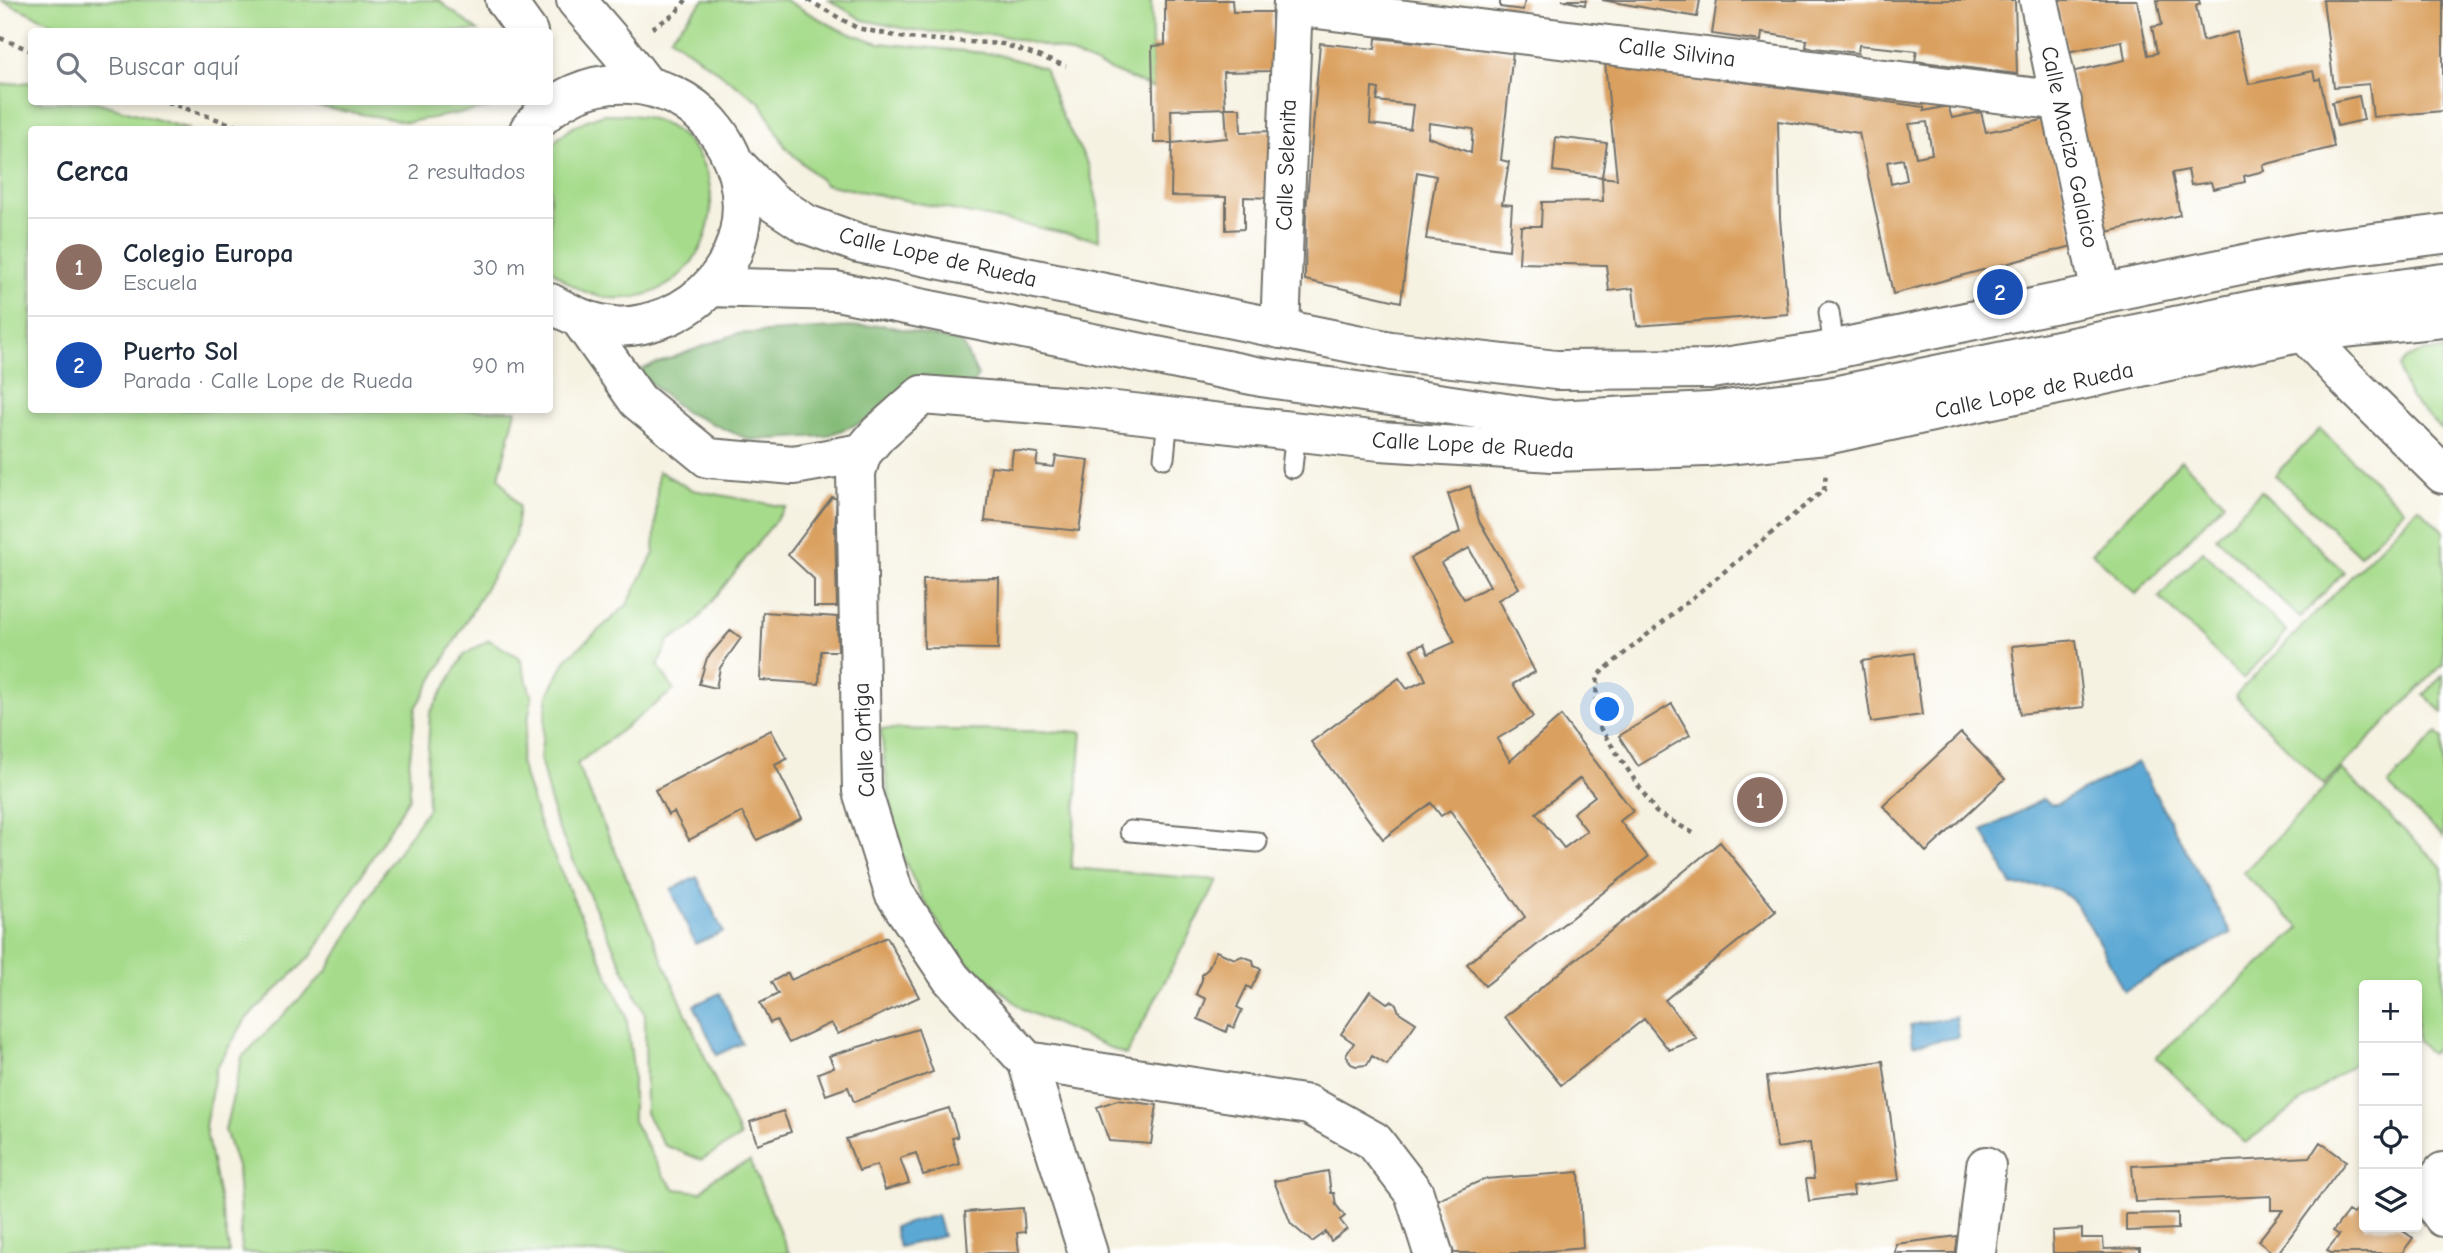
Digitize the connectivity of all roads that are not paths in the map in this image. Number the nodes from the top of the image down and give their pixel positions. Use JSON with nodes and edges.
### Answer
{"nodes":[{"id":1,"x":505,"y":0,"type":"edge"},
{"id":2,"x":576,"y":0,"type":"edge"},
{"id":3,"x":2039,"y":0,"type":"edge"},
{"id":4,"x":1293,"y":3,"type":"edge"},
{"id":5,"x":525,"y":28,"type":"edge"},
{"id":6,"x":646,"y":85,"type":"junction"},
{"id":7,"x":2062,"y":102,"type":"junction"},
{"id":8,"x":537,"y":115,"type":"edge"},
{"id":9,"x":737,"y":166,"type":"junction"},
{"id":10,"x":2443,"y":234,"type":"edge"},
{"id":11,"x":2193,"y":273,"type":"junction"},
{"id":12,"x":2443,"y":283,"type":"edge"},
{"id":13,"x":711,"y":287,"type":"junction"},
{"id":14,"x":2101,"y":293,"type":"junction"},
{"id":15,"x":2267,"y":307,"type":"junction"},
{"id":16,"x":565,"y":311,"type":"edge"},
{"id":17,"x":1829,"y":312,"type":"dead end"},
{"id":18,"x":2443,"y":318,"type":"edge"},
{"id":19,"x":1280,"y":329,"type":"junction"},
{"id":20,"x":2303,"y":332,"type":"junction"},
{"id":21,"x":1834,"y":349,"type":"junction"},
{"id":22,"x":1168,"y":417,"type":"junction"},
{"id":23,"x":1296,"y":431,"type":"junction"},
{"id":24,"x":863,"y":453,"type":"junction"},
{"id":25,"x":1164,"y":458,"type":"dead end"},
{"id":26,"x":1292,"y":468,"type":"dead end"},
{"id":27,"x":2443,"y":474,"type":"edge"},
{"id":28,"x":1130,"y":831,"type":"dead end"},
{"id":29,"x":1257,"y":842,"type":"dead end"},
{"id":30,"x":1027,"y":1061,"type":"junction"},
{"id":31,"x":1986,"y":1166,"type":"dead end"},
{"id":32,"x":2443,"y":1172,"type":"edge"},
{"id":33,"x":2443,"y":1217,"type":"edge"},
{"id":34,"x":1088,"y":1253,"type":"edge"},
{"id":35,"x":1433,"y":1253,"type":"edge"},
{"id":36,"x":1976,"y":1253,"type":"edge"}],
"edges":[{"from":1,"to":5,"type":"main road"},
{"from":2,"to":6,"type":"main road"},
{"from":3,"to":7,"type":"main road","name":"Calle Macizo Galaico"},
{"from":4,"to":7,"type":"main road","name":"Calle Silvina"},
{"from":4,"to":19,"type":"main road","name":"Calle Selenita"},
{"from":6,"to":8,"type":"main road"},
{"from":6,"to":9,"type":"main road"},
{"from":7,"to":14,"type":"main road","name":"Calle Macizo Galaico"},
{"from":9,"to":13,"type":"main road"},
{"from":9,"to":19,"type":"main road","name":"Calle Lope de Rueda"},
{"from":10,"to":11,"type":"main road","name":"Calle Lope de Rueda"},
{"from":11,"to":14,"type":"main road","name":"Calle Lope de Rueda"},
{"from":11,"to":15,"type":"main road"},
{"from":12,"to":15,"type":"main road","name":"Calle Lope de Rueda"},
{"from":13,"to":15,"type":"main road","name":"Calle Lope de Rueda"},
{"from":13,"to":16,"type":"main road"},
{"from":14,"to":21,"type":"main road","name":"Calle Lope de Rueda"},
{"from":15,"to":20,"type":"main road"},
{"from":16,"to":24,"type":"main road"},
{"from":17,"to":21,"type":"lane"},
{"from":18,"to":20,"type":"main road","name":"Calle Lope de Rueda"},
{"from":19,"to":21,"type":"main road","name":"Calle Lope de Rueda"},
{"from":20,"to":23,"type":"main road","name":"Calle Lope de Rueda"},
{"from":20,"to":27,"type":"main road"},
{"from":22,"to":23,"type":"main road","name":"Calle Lope de Rueda"},
{"from":22,"to":24,"type":"main road","name":"Calle Lope de Rueda"},
{"from":22,"to":25,"type":"lane"},
{"from":23,"to":26,"type":"lane"},
{"from":24,"to":30,"type":"main road","name":"Calle Ortiga"},
{"from":28,"to":29,"type":"lane"},
{"from":30,"to":34,"type":"main road","name":"Calle Ortiga"},
{"from":30,"to":35,"type":"main road"},
{"from":31,"to":36,"type":"main road"},
{"from":32,"to":33,"type":"main road"}]}
